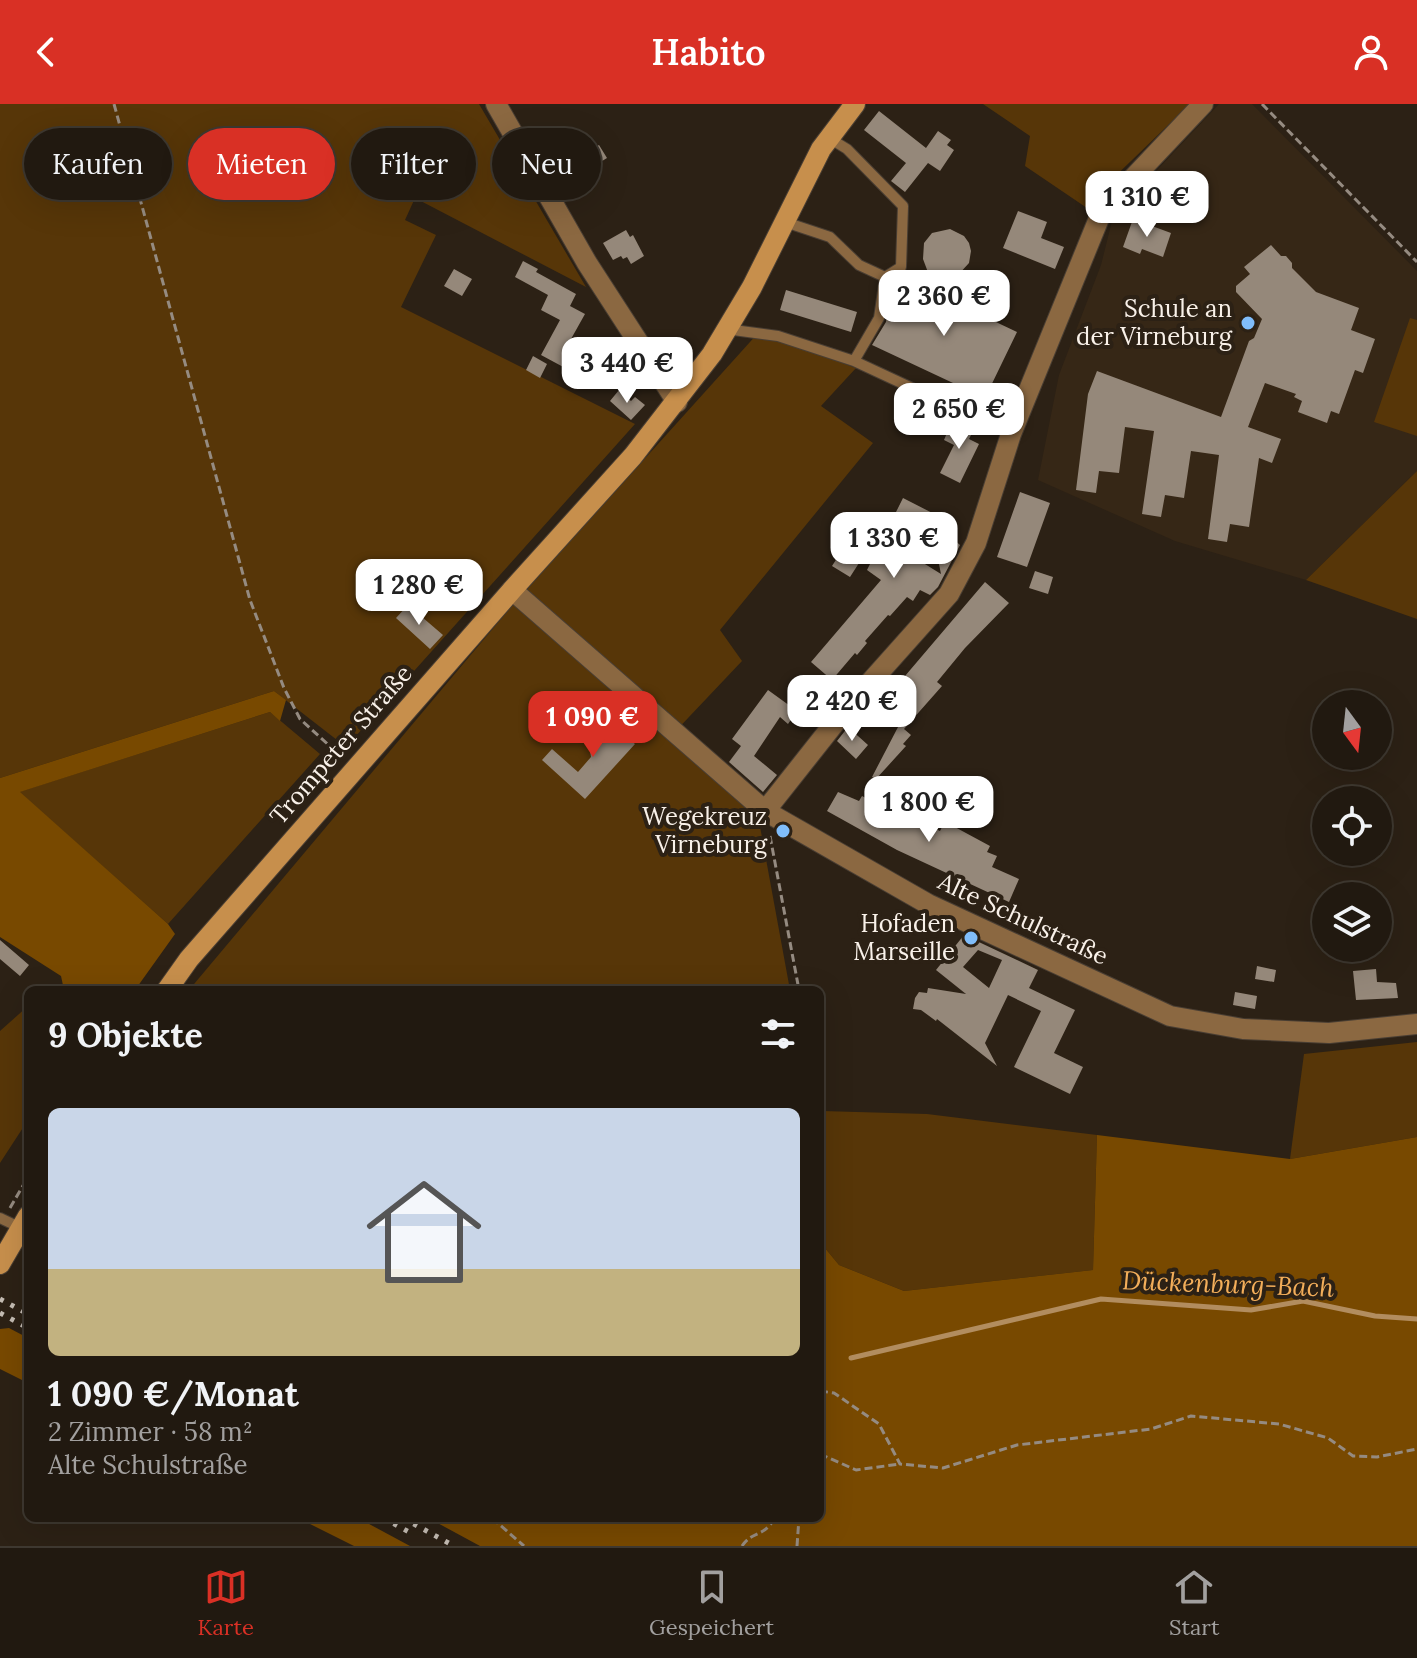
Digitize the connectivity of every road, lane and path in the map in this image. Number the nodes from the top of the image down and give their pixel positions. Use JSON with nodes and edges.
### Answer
{"nodes":[{"id":1,"x":114,"y":104,"type":"edge"},
{"id":2,"x":496,"y":104,"type":"edge"},
{"id":3,"x":855,"y":104,"type":"edge"},
{"id":4,"x":1203,"y":104,"type":"edge"},
{"id":5,"x":1262,"y":104,"type":"edge"},
{"id":6,"x":829,"y":138,"type":"junction"},
{"id":7,"x":784,"y":222,"type":"junction"},
{"id":8,"x":1417,"y":262,"type":"edge"},
{"id":9,"x":885,"y":277,"type":"junction"},
{"id":10,"x":726,"y":329,"type":"junction"},
{"id":11,"x":854,"y":361,"type":"junction"},
{"id":12,"x":677,"y":402,"type":"junction"},
{"id":13,"x":1011,"y":434,"type":"junction"},
{"id":14,"x":512,"y":590,"type":"junction"},
{"id":15,"x":343,"y":758,"type":"dead end"},
{"id":16,"x":765,"y":811,"type":"junction"},
{"id":17,"x":170,"y":986,"type":"edge"},
{"id":18,"x":798,"y":986,"type":"edge"},
{"id":19,"x":1417,"y":1024,"type":"edge"},
{"id":20,"x":0,"y":1218,"type":"edge"},
{"id":21,"x":24,"y":1222,"type":"edge"},
{"id":22,"x":24,"y":1224,"type":"edge"},
{"id":23,"x":5,"y":1256,"type":"edge"},
{"id":24,"x":824,"y":1392,"type":"edge"},
{"id":25,"x":1417,"y":1449,"type":"edge"},
{"id":26,"x":824,"y":1456,"type":"edge"},
{"id":27,"x":900,"y":1464,"type":"junction"},
{"id":28,"x":497,"y":1522,"type":"edge"},
{"id":29,"x":773,"y":1522,"type":"edge"},
{"id":30,"x":799,"y":1522,"type":"edge"},
{"id":31,"x":524,"y":1546,"type":"edge"},
{"id":32,"x":742,"y":1546,"type":"edge"},
{"id":33,"x":797,"y":1546,"type":"edge"}],
"edges":[{"from":1,"to":15,"type":"path"},
{"from":2,"to":12,"type":"street"},
{"from":3,"to":6,"type":"main road","name":"Trompeter Straße"},
{"from":4,"to":13,"type":"street"},
{"from":5,"to":8,"type":"path"},
{"from":6,"to":7,"type":"main road","name":"Trompeter Straße"},
{"from":6,"to":9,"type":"lane"},
{"from":7,"to":9,"type":"lane"},
{"from":7,"to":10,"type":"main road","name":"Trompeter Straße"},
{"from":9,"to":11,"type":"lane"},
{"from":10,"to":11,"type":"lane"},
{"from":10,"to":12,"type":"main road","name":"Trompeter Straße"},
{"from":11,"to":13,"type":"lane"},
{"from":12,"to":14,"type":"main road","name":"Trompeter Straße"},
{"from":13,"to":16,"type":"street"},
{"from":14,"to":16,"type":"street","name":"Alte Schulstraße"},
{"from":14,"to":17,"type":"main road","name":"Trompeter Straße"},
{"from":16,"to":18,"type":"path"},
{"from":16,"to":19,"type":"street","name":"Alte Schulstraße"},
{"from":20,"to":21,"type":"lane"},
{"from":22,"to":23,"type":"main road"},
{"from":24,"to":27,"type":"path"},
{"from":25,"to":27,"type":"path"},
{"from":26,"to":27,"type":"path"},
{"from":28,"to":31,"type":"path"},
{"from":29,"to":32,"type":"path"},
{"from":30,"to":33,"type":"path"}]}
